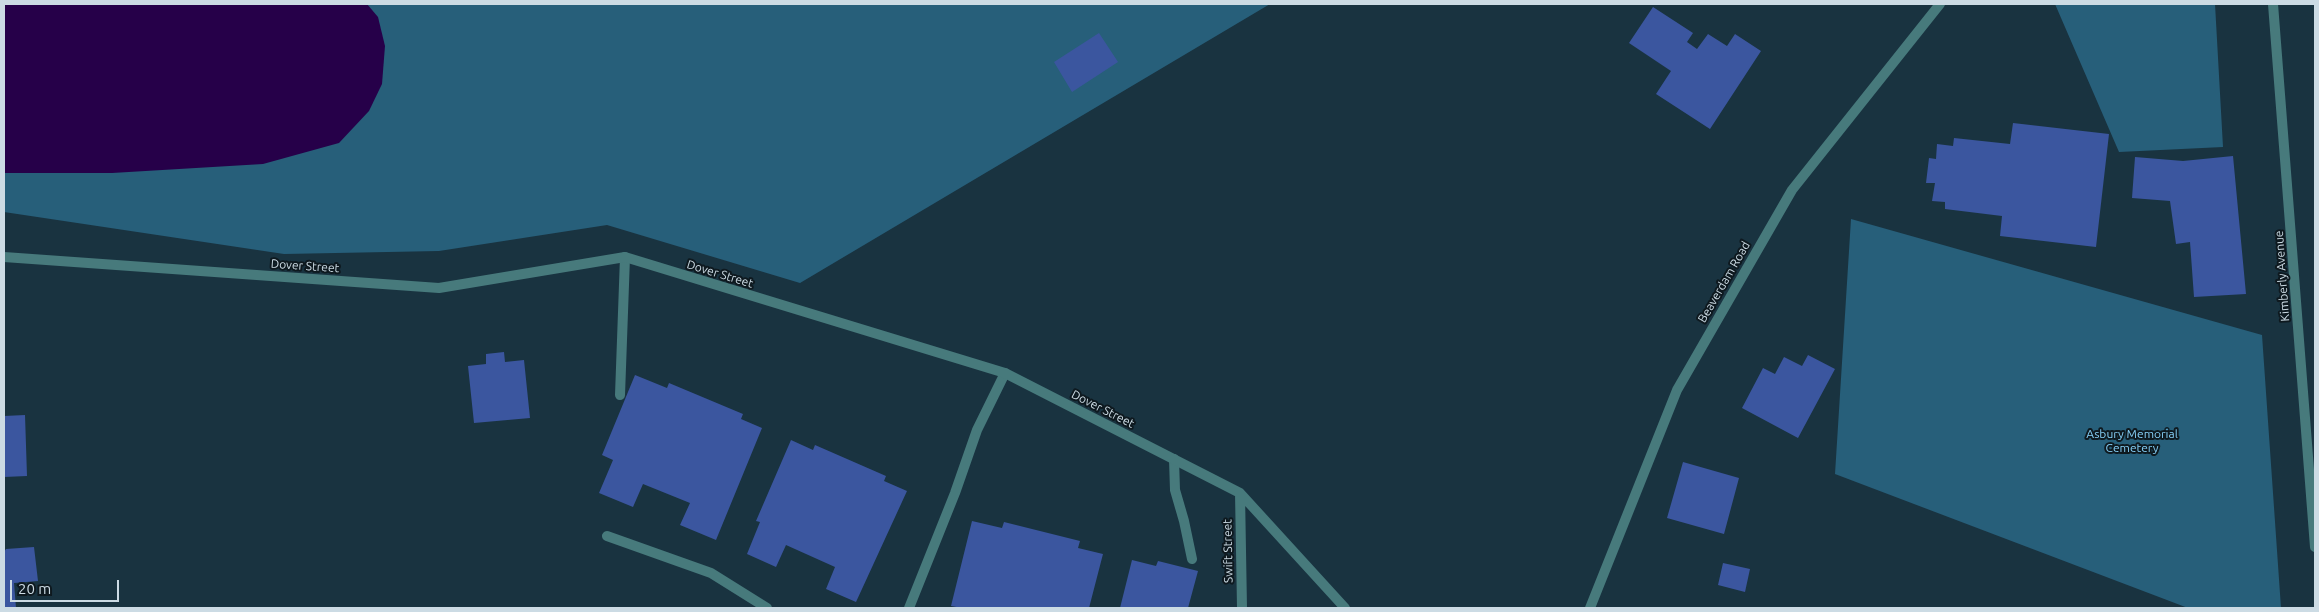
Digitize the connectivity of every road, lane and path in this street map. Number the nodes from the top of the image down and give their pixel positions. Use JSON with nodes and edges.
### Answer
{"nodes":[{"id":1,"x":1940,"y":4,"type":"edge"},
{"id":2,"x":2273,"y":4,"type":"edge"},
{"id":3,"x":4,"y":257,"type":"edge"},
{"id":4,"x":625,"y":258,"type":"junction"},
{"id":5,"x":1005,"y":373,"type":"junction"},
{"id":6,"x":620,"y":395,"type":"dead end"},
{"id":7,"x":1174,"y":459,"type":"junction"},
{"id":8,"x":1240,"y":493,"type":"junction"},
{"id":9,"x":607,"y":536,"type":"dead end"},
{"id":10,"x":2315,"y":547,"type":"edge"},
{"id":11,"x":1192,"y":559,"type":"dead end"},
{"id":12,"x":767,"y":608,"type":"edge"},
{"id":13,"x":909,"y":608,"type":"edge"},
{"id":14,"x":1242,"y":608,"type":"edge"},
{"id":15,"x":1345,"y":608,"type":"edge"},
{"id":16,"x":1590,"y":608,"type":"edge"}],
"edges":[{"from":1,"to":16,"type":"street","name":"Beaverdam Road"},
{"from":2,"to":10,"type":"street","name":"Kimberly Avenue"},
{"from":3,"to":4,"type":"street","name":"Dover Street"},
{"from":4,"to":5,"type":"street","name":"Dover Street"},
{"from":4,"to":6,"type":"street"},
{"from":5,"to":7,"type":"street","name":"Dover Street"},
{"from":5,"to":13,"type":"street"},
{"from":7,"to":8,"type":"street","name":"Dover Street"},
{"from":7,"to":11,"type":"street"},
{"from":8,"to":14,"type":"street","name":"Swift Street"},
{"from":8,"to":15,"type":"street","name":"Dover Street"},
{"from":9,"to":12,"type":"street"}]}
